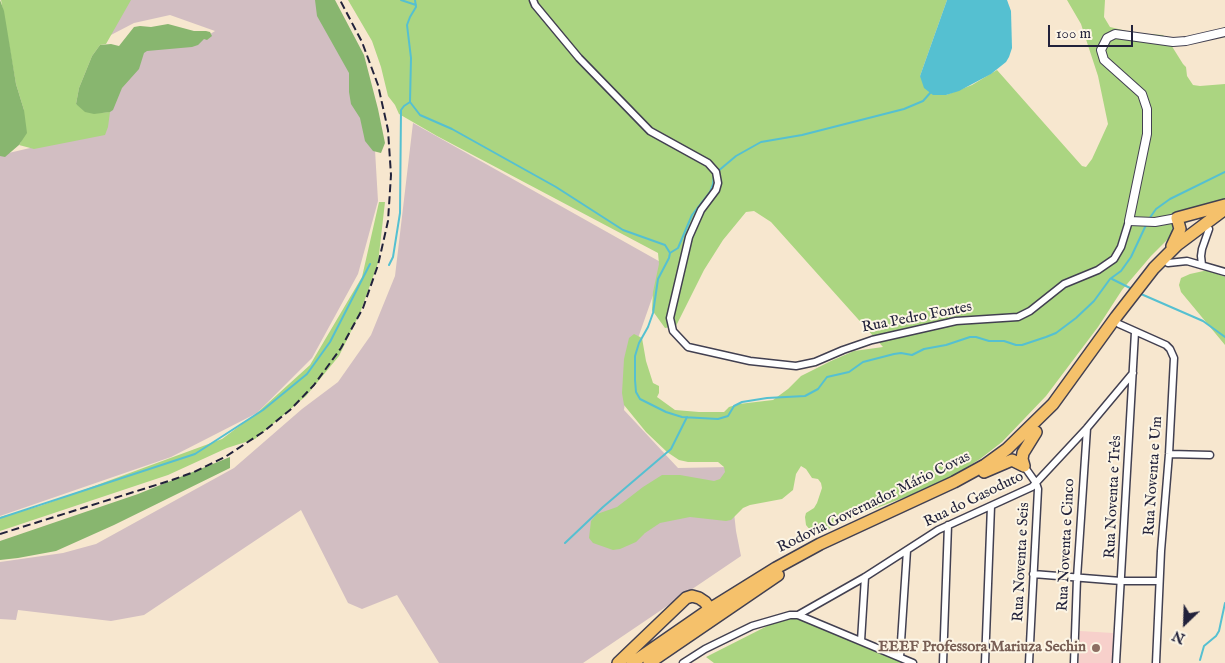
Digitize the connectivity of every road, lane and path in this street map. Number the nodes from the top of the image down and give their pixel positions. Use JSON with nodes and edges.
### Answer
{"nodes":[{"id":1,"x":532,"y":0,"type":"edge"},
{"id":2,"x":1225,"y":32,"type":"edge"},
{"id":3,"x":1225,"y":207,"type":"edge"},
{"id":4,"x":1177,"y":218,"type":"junction"},
{"id":5,"x":1225,"y":218,"type":"edge"},
{"id":6,"x":1130,"y":221,"type":"junction"},
{"id":7,"x":1210,"y":228,"type":"junction"},
{"id":8,"x":1168,"y":258,"type":"junction"},
{"id":9,"x":1202,"y":265,"type":"junction"},
{"id":10,"x":1225,"y":272,"type":"edge"},
{"id":11,"x":1119,"y":324,"type":"junction"},
{"id":12,"x":1136,"y":332,"type":"junction"},
{"id":13,"x":1134,"y":373,"type":"junction"},
{"id":14,"x":1087,"y":428,"type":"junction"},
{"id":15,"x":1036,"y":432,"type":"junction"},
{"id":16,"x":1169,"y":454,"type":"junction"},
{"id":17,"x":1210,"y":455,"type":"dead end"},
{"id":18,"x":1024,"y":466,"type":"junction"},
{"id":19,"x":984,"y":472,"type":"junction"},
{"id":20,"x":1036,"y":483,"type":"junction"},
{"id":21,"x":991,"y":506,"type":"junction"},
{"id":22,"x":948,"y":525,"type":"junction"},
{"id":23,"x":907,"y":550,"type":"junction"},
{"id":24,"x":1033,"y":574,"type":"junction"},
{"id":25,"x":865,"y":578,"type":"junction"},
{"id":26,"x":1077,"y":578,"type":"junction"},
{"id":27,"x":1121,"y":581,"type":"junction"},
{"id":28,"x":1159,"y":581,"type":"junction"},
{"id":29,"x":710,"y":609,"type":"junction"},
{"id":30,"x":798,"y":615,"type":"junction"},
{"id":31,"x":707,"y":624,"type":"junction"},
{"id":32,"x":861,"y":641,"type":"junction"},
{"id":33,"x":900,"y":657,"type":"junction"},
{"id":34,"x":618,"y":663,"type":"edge"},
{"id":35,"x":632,"y":663,"type":"edge"},
{"id":36,"x":649,"y":663,"type":"edge"},
{"id":37,"x":683,"y":663,"type":"edge"},
{"id":38,"x":913,"y":663,"type":"edge"},
{"id":39,"x":943,"y":663,"type":"edge"},
{"id":40,"x":985,"y":663,"type":"edge"},
{"id":41,"x":1029,"y":663,"type":"edge"},
{"id":42,"x":1074,"y":663,"type":"edge"},
{"id":43,"x":1116,"y":663,"type":"edge"},
{"id":44,"x":1156,"y":663,"type":"edge"}],
"edges":[{"from":1,"to":6,"type":"street","name":"Rua Pedro Fontes"},
{"from":2,"to":6,"type":"street","name":"Rua Pedro Fontes"},
{"from":3,"to":4,"type":"highway"},
{"from":3,"to":8,"type":"highway","name":"Rodovia Governador Mário Covas"},
{"from":4,"to":6,"type":"street"},
{"from":4,"to":8,"type":"highway"},
{"from":5,"to":7,"type":"highway","name":"Rodovia Governador Mário Covas"},
{"from":7,"to":8,"type":"highway","name":"Rodovia Governador Mário Covas"},
{"from":7,"to":9,"type":"street"},
{"from":8,"to":9,"type":"street"},
{"from":8,"to":11,"type":"highway","name":"Rodovia Governador Mário Covas"},
{"from":8,"to":29,"type":"highway","name":"Rodovia Governador Mário Covas"},
{"from":9,"to":10,"type":"street"},
{"from":11,"to":12,"type":"street","name":"Rua Noventa e Um"},
{"from":11,"to":15,"type":"highway","name":"Rodovia Governador Mário Covas"},
{"from":12,"to":13,"type":"street","name":"Rua Noventa e Três"},
{"from":12,"to":16,"type":"street","name":"Rua Noventa e Um"},
{"from":13,"to":14,"type":"street","name":"Rua do Gasoduto"},
{"from":13,"to":27,"type":"street","name":"Rua Noventa e Três"},
{"from":14,"to":20,"type":"street","name":"Rua do Gasoduto"},
{"from":14,"to":26,"type":"street","name":"Rua Noventa e Cinco"},
{"from":15,"to":18,"type":"highway"},
{"from":15,"to":19,"type":"highway","name":"Rodovia Governador Mário Covas"},
{"from":16,"to":17,"type":"street"},
{"from":16,"to":28,"type":"street","name":"Rua Noventa e Um"},
{"from":18,"to":19,"type":"highway"},
{"from":18,"to":20,"type":"street","name":"Rua Noventa e Seis"},
{"from":19,"to":31,"type":"highway","name":"Rodovia Governador Mário Covas"},
{"from":20,"to":21,"type":"street","name":"Rua do Gasoduto"},
{"from":20,"to":24,"type":"street","name":"Rua Noventa e Seis"},
{"from":21,"to":22,"type":"street","name":"Rua do Gasoduto"},
{"from":21,"to":40,"type":"street"},
{"from":22,"to":23,"type":"street","name":"Rua do Gasoduto"},
{"from":22,"to":39,"type":"street"},
{"from":23,"to":25,"type":"street","name":"Rua do Gasoduto"},
{"from":23,"to":33,"type":"street"},
{"from":24,"to":26,"type":"street"},
{"from":24,"to":41,"type":"street","name":"Rua Noventa e Seis"},
{"from":25,"to":30,"type":"street","name":"Rua do Gasoduto"},
{"from":25,"to":32,"type":"street"},
{"from":26,"to":27,"type":"street"},
{"from":26,"to":42,"type":"street","name":"Rua Noventa e Cinco"},
{"from":27,"to":28,"type":"street"},
{"from":27,"to":43,"type":"street","name":"Rua Noventa e Três"},
{"from":28,"to":44,"type":"street","name":"Rua Noventa e Um"},
{"from":29,"to":31,"type":"highway"},
{"from":29,"to":34,"type":"highway"},
{"from":29,"to":35,"type":"highway","name":"Rodovia Governador Mário Covas"},
{"from":30,"to":32,"type":"street"},
{"from":30,"to":37,"type":"street"},
{"from":31,"to":36,"type":"highway","name":"Rodovia Governador Mário Covas"},
{"from":32,"to":33,"type":"street"},
{"from":33,"to":38,"type":"street"}]}
